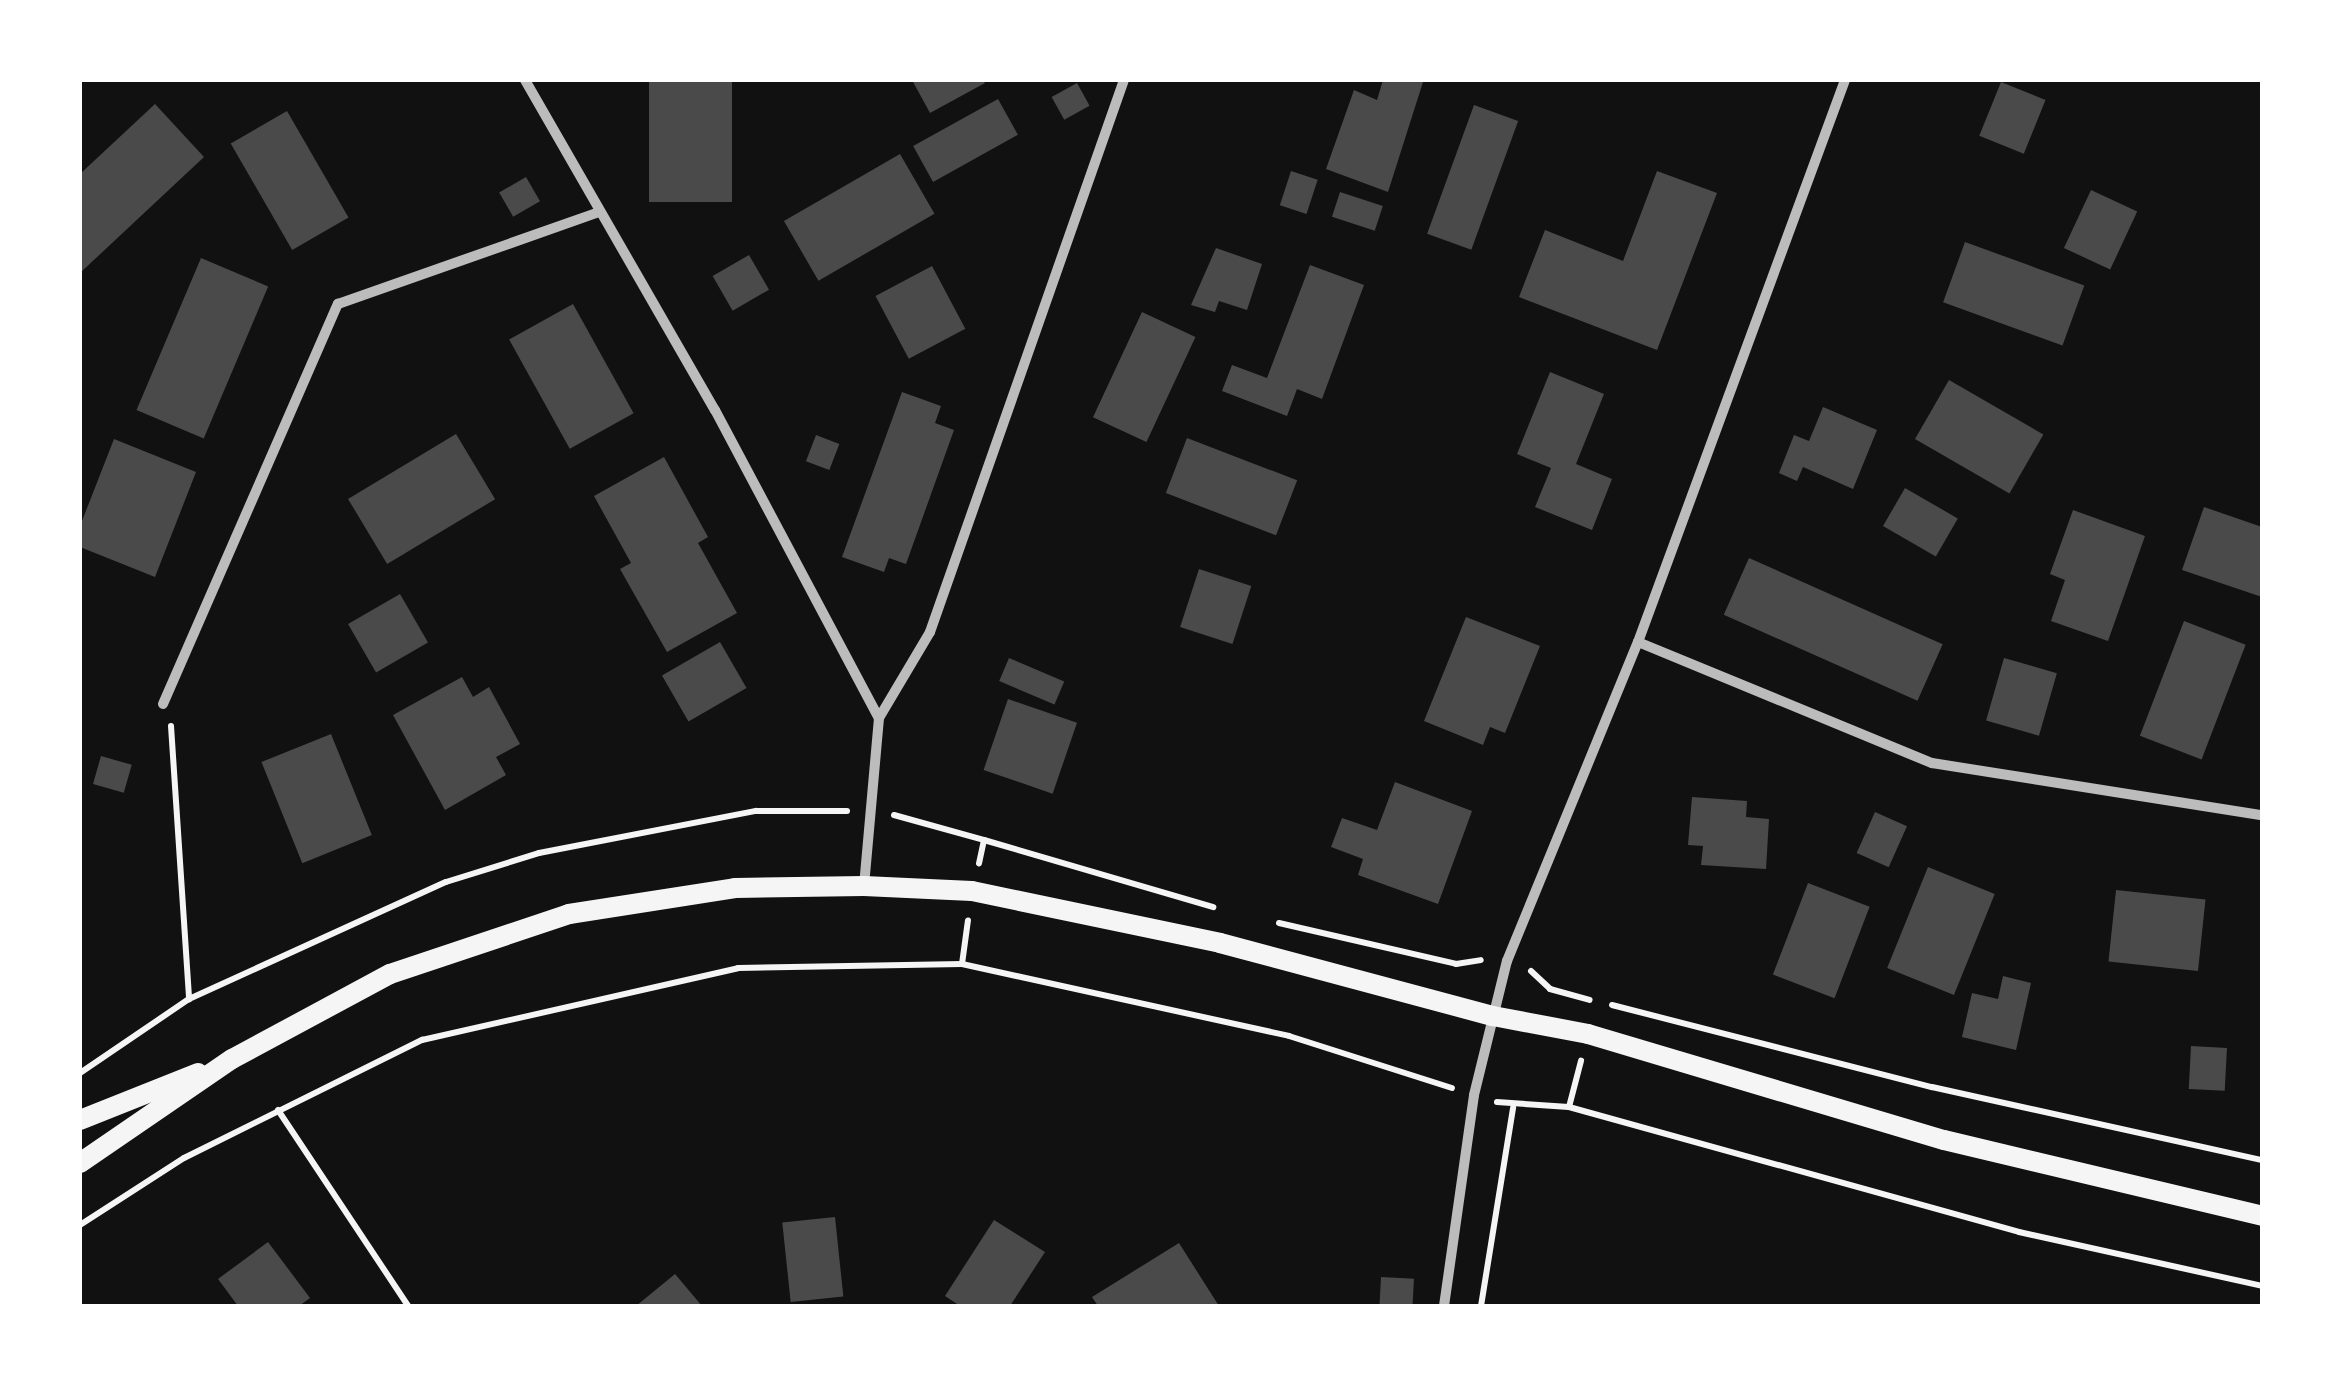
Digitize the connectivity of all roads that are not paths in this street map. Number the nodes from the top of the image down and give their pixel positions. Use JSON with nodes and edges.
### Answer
{"nodes":[{"id":1,"x":525,"y":80,"type":"edge"},
{"id":2,"x":1124,"y":80,"type":"edge"},
{"id":3,"x":1845,"y":80,"type":"edge"},
{"id":4,"x":597,"y":213,"type":"junction"},
{"id":5,"x":1638,"y":642,"type":"junction"},
{"id":6,"x":163,"y":704,"type":"road end"},
{"id":7,"x":879,"y":718,"type":"junction"},
{"id":8,"x":2262,"y":815,"type":"edge"},
{"id":9,"x":864,"y":886,"type":"junction"},
{"id":10,"x":1492,"y":1016,"type":"junction"},
{"id":11,"x":232,"y":1059,"type":"junction"},
{"id":12,"x":80,"y":1120,"type":"edge"},
{"id":13,"x":80,"y":1163,"type":"edge"},
{"id":14,"x":2262,"y":1216,"type":"edge"},
{"id":15,"x":1444,"y":1306,"type":"edge"}],
"edges":[{"from":1,"to":4,"type":"street"},
{"from":2,"to":7,"type":"street"},
{"from":3,"to":5,"type":"street"},
{"from":4,"to":6,"type":"street"},
{"from":4,"to":7,"type":"street"},
{"from":5,"to":8,"type":"street"},
{"from":5,"to":10,"type":"street"},
{"from":7,"to":9,"type":"street"},
{"from":9,"to":10,"type":"main road"},
{"from":9,"to":11,"type":"main road"},
{"from":10,"to":14,"type":"main road"},
{"from":10,"to":15,"type":"street"},
{"from":11,"to":12,"type":"main road"},
{"from":11,"to":13,"type":"main road"}]}
